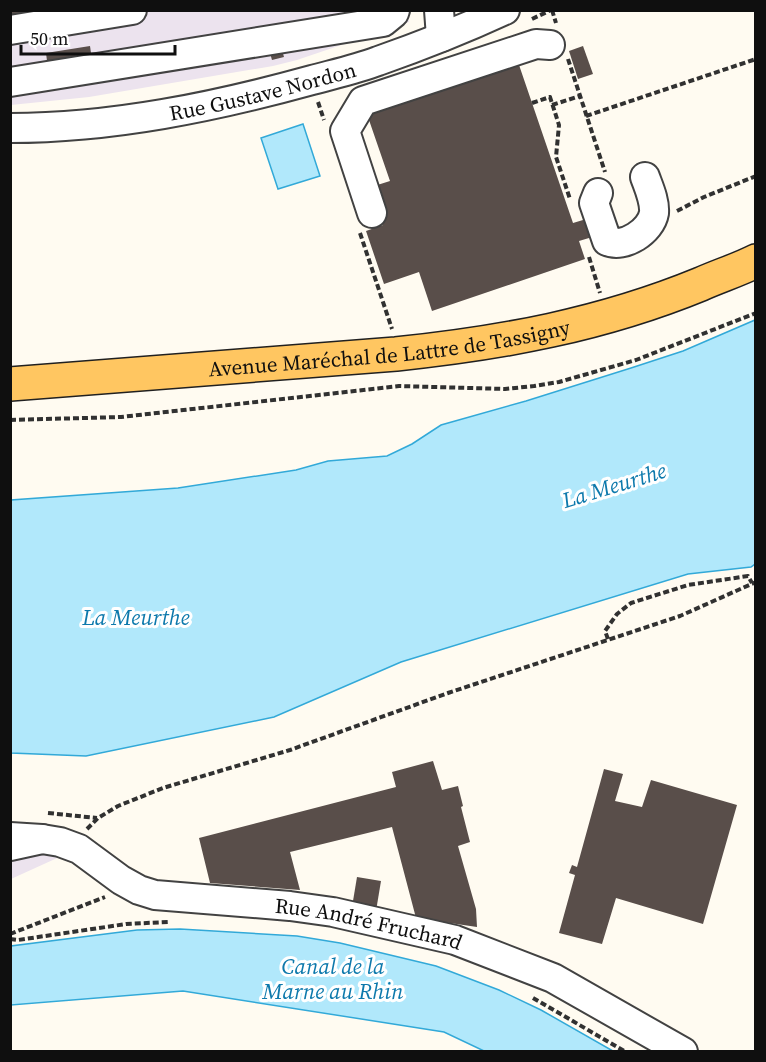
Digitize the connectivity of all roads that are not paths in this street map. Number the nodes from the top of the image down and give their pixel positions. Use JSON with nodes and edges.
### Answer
{"nodes":[{"id":1,"x":132,"y":10,"type":"edge"},
{"id":2,"x":395,"y":10,"type":"edge"},
{"id":3,"x":506,"y":10,"type":"edge"},
{"id":4,"x":440,"y":24,"type":"edge"},
{"id":5,"x":10,"y":30,"type":"edge"},
{"id":6,"x":558,"y":42,"type":"road end"},
{"id":7,"x":10,"y":81,"type":"edge"},
{"id":8,"x":10,"y":128,"type":"edge"},
{"id":9,"x":645,"y":177,"type":"dead end"},
{"id":10,"x":600,"y":191,"type":"road end"},
{"id":11,"x":372,"y":213,"type":"dead end"},
{"id":12,"x":756,"y":261,"type":"edge"},
{"id":13,"x":10,"y":384,"type":"edge"},
{"id":14,"x":10,"y":837,"type":"edge"},
{"id":15,"x":42,"y":839,"type":"junction"},
{"id":16,"x":10,"y":846,"type":"edge"},
{"id":17,"x":683,"y":1052,"type":"edge"}],
"edges":[{"from":1,"to":5,"type":"street"},
{"from":2,"to":7,"type":"street"},
{"from":3,"to":4,"type":"street","name":"Rue Gustave Nordon"},
{"from":4,"to":8,"type":"street","name":"Rue Gustave Nordon"},
{"from":6,"to":11,"type":"street"},
{"from":9,"to":10,"type":"street"},
{"from":12,"to":13,"type":"main road","name":"Avenue Maréchal de Lattre de Tassigny"},
{"from":14,"to":15,"type":"street","name":"Rue André Fruchard"},
{"from":15,"to":16,"type":"street","name":"Rue André Fruchard"},
{"from":15,"to":17,"type":"street","name":"Rue André Fruchard"}]}
